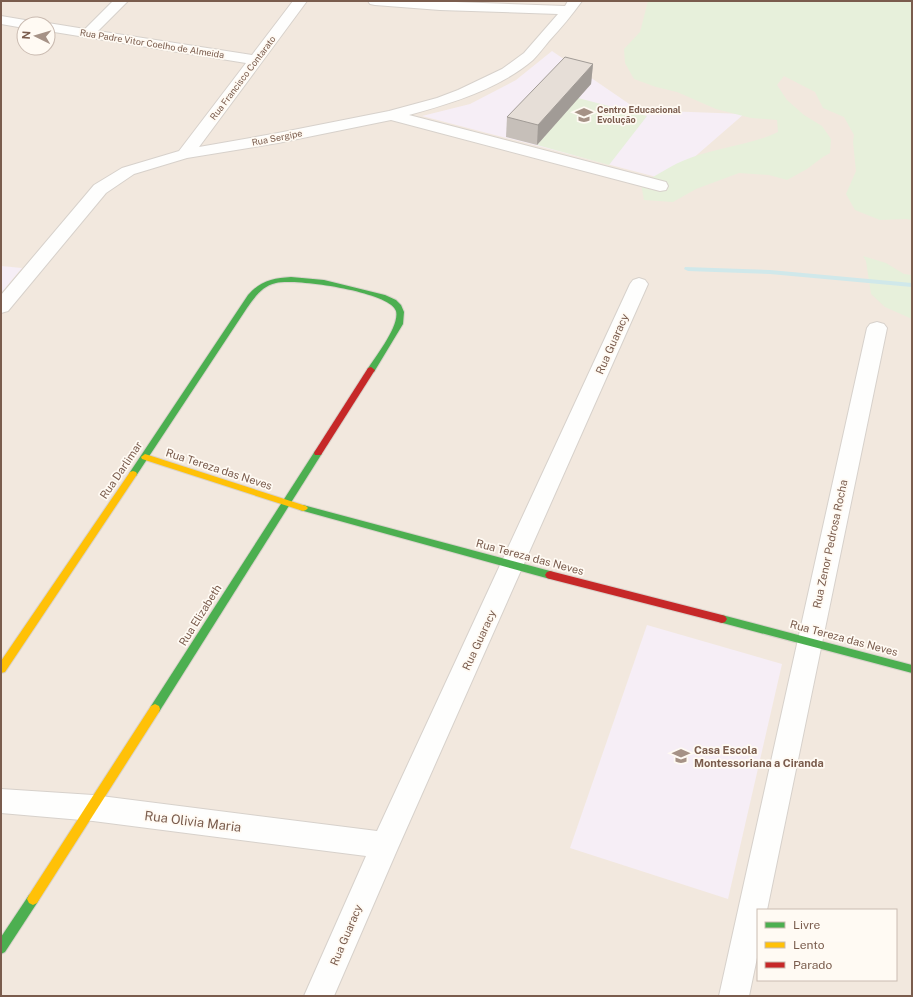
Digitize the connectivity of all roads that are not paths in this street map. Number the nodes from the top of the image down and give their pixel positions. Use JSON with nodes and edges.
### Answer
{"nodes":[{"id":1,"x":120,"y":1,"type":"edge"},
{"id":2,"x":300,"y":1,"type":"edge"},
{"id":3,"x":375,"y":1,"type":"edge"},
{"id":4,"x":572,"y":6,"type":"edge"},
{"id":5,"x":1,"y":20,"type":"edge"},
{"id":6,"x":16,"y":22,"type":"edge"},
{"id":7,"x":56,"y":29,"type":"edge"},
{"id":8,"x":88,"y":34,"type":"junction"},
{"id":9,"x":256,"y":60,"type":"junction"},
{"id":10,"x":391,"y":115,"type":"junction"},
{"id":11,"x":185,"y":154,"type":"junction"},
{"id":12,"x":660,"y":186,"type":"dead end"},
{"id":13,"x":639,"y":284,"type":"dead end"},
{"id":14,"x":262,"y":286,"type":"joint"},
{"id":15,"x":1,"y":307,"type":"edge"},
{"id":16,"x":877,"y":328,"type":"dead end"},
{"id":17,"x":145,"y":457,"type":"junction"},
{"id":18,"x":285,"y":503,"type":"junction"},
{"id":19,"x":513,"y":565,"type":"junction"},
{"id":20,"x":809,"y":641,"type":"junction"},
{"id":21,"x":1,"y":669,"type":"edge"},
{"id":22,"x":912,"y":669,"type":"edge"},
{"id":23,"x":1,"y":801,"type":"edge"},
{"id":24,"x":93,"y":808,"type":"junction"},
{"id":25,"x":385,"y":845,"type":"junction"},
{"id":26,"x":1,"y":948,"type":"edge"},
{"id":27,"x":319,"y":996,"type":"edge"},
{"id":28,"x":734,"y":996,"type":"edge"}],
"edges":[{"from":1,"to":8,"type":"street"},
{"from":2,"to":9,"type":"street","name":"Rua Francisco Contarato"},
{"from":3,"to":4,"type":"street"},
{"from":4,"to":10,"type":"street","name":"Rua Sergipe"},
{"from":5,"to":6,"type":"street"},
{"from":7,"to":8,"type":"street","name":"Rua Padre Vitor Coelho de Almeida"},
{"from":8,"to":9,"type":"street","name":"Rua Padre Vitor Coelho de Almeida"},
{"from":9,"to":11,"type":"street","name":"Rua Francisco Contarato"},
{"from":10,"to":11,"type":"street","name":"Rua Sergipe"},
{"from":10,"to":12,"type":"street"},
{"from":11,"to":15,"type":"street","name":"Rua Sergipe"},
{"from":13,"to":19,"type":"street","name":"Rua Guaracy"},
{"from":14,"to":17,"type":"street","name":"Rua Darlimar"},
{"from":14,"to":18,"type":"street","name":"Rua Elizabeth"},
{"from":16,"to":20,"type":"street","name":"Rua Zenor Pedrosa Rocha"},
{"from":17,"to":18,"type":"street","name":"Rua Tereza das Neves"},
{"from":17,"to":21,"type":"street","name":"Rua Darlimar"},
{"from":18,"to":19,"type":"street","name":"Rua Tereza das Neves"},
{"from":18,"to":24,"type":"street","name":"Rua Elizabeth"},
{"from":19,"to":20,"type":"street","name":"Rua Tereza das Neves"},
{"from":19,"to":25,"type":"street","name":"Rua Guaracy"},
{"from":20,"to":22,"type":"street","name":"Rua Tereza das Neves"},
{"from":20,"to":28,"type":"street","name":"Rua Zenor Pedrosa Rocha"},
{"from":23,"to":24,"type":"street","name":"Rua Olivia Maria"},
{"from":24,"to":25,"type":"street","name":"Rua Olivia Maria"},
{"from":24,"to":26,"type":"street","name":"Rua Elizabeth"},
{"from":25,"to":27,"type":"street","name":"Rua Guaracy"}]}
